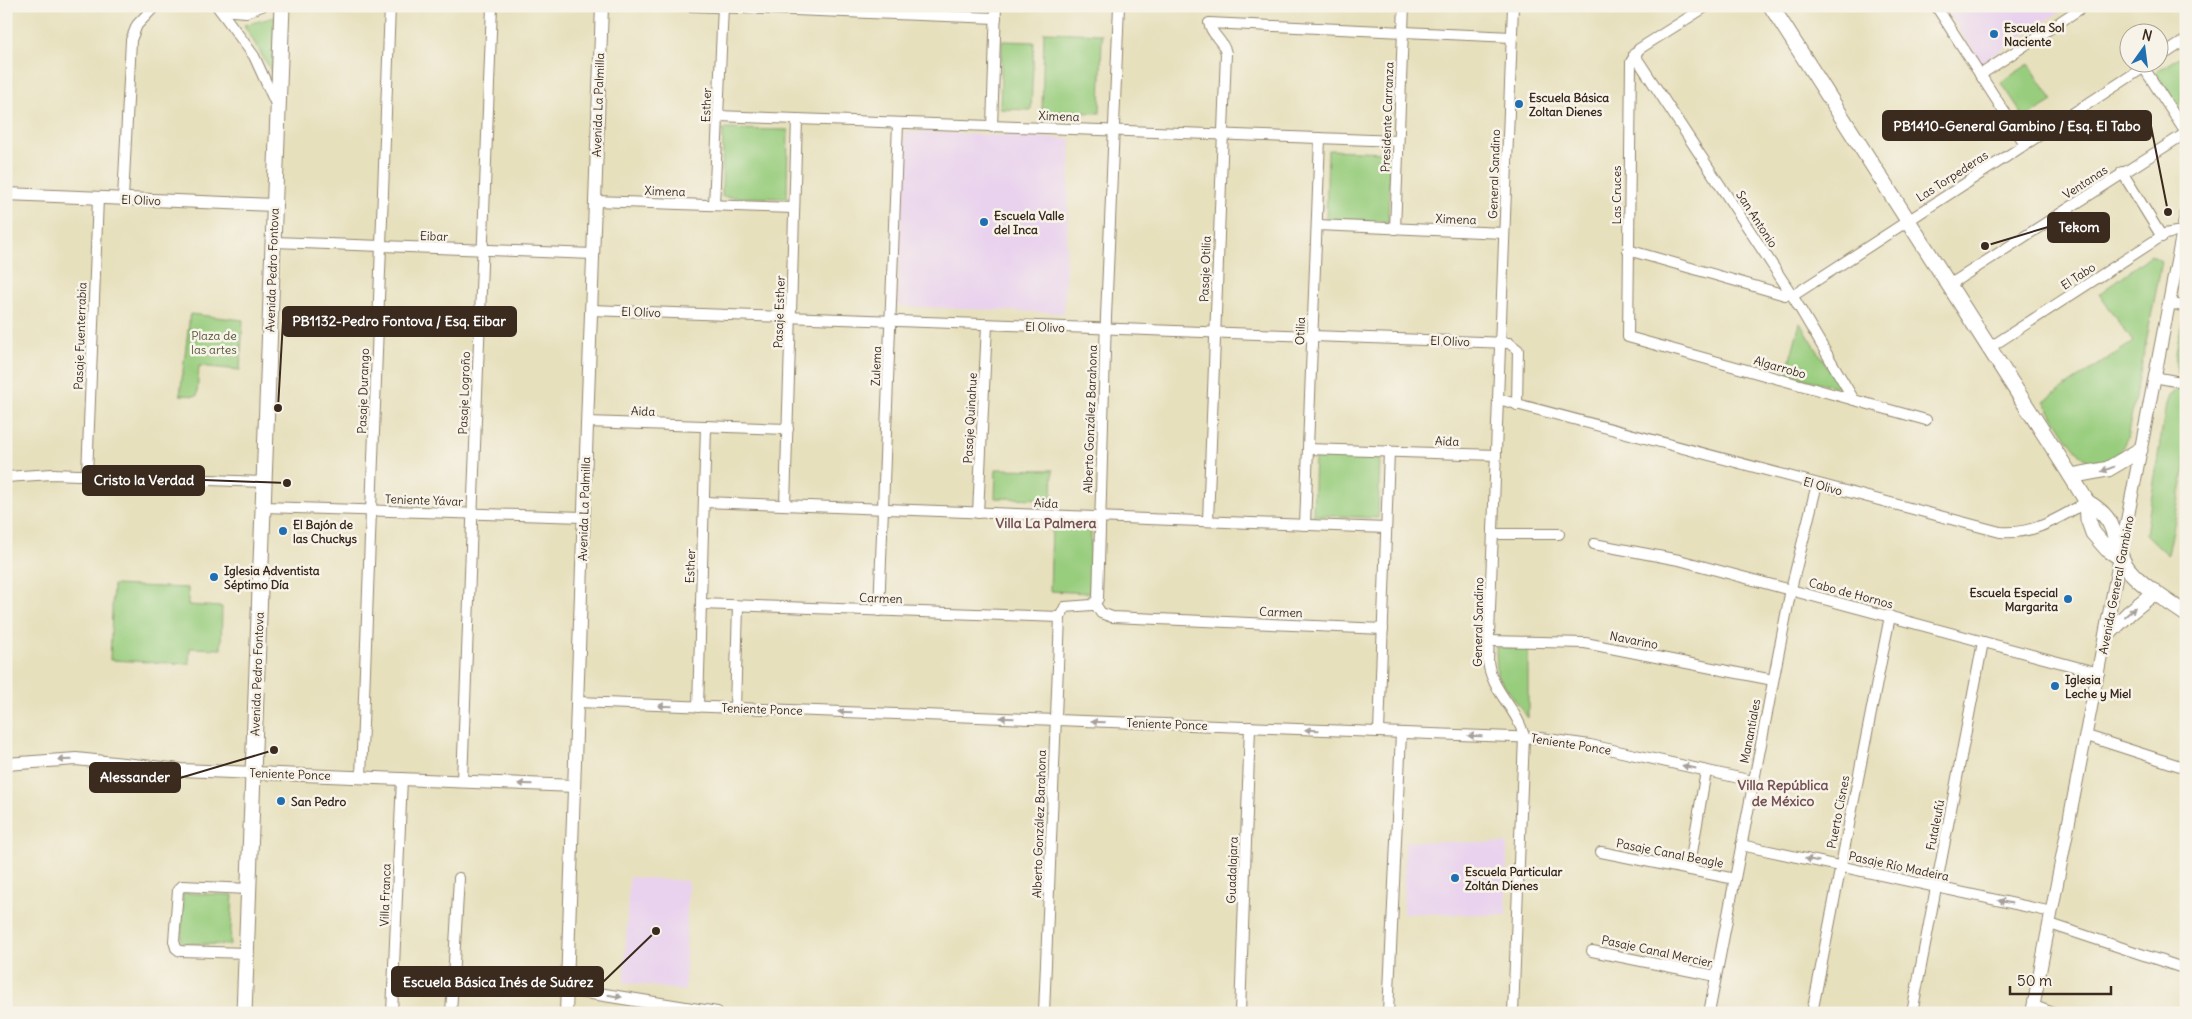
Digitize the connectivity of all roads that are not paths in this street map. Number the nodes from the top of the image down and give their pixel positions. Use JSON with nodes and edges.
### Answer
{"nodes":[{"id":1,"x":155,"y":6,"type":"edge"},
{"id":2,"x":262,"y":6,"type":"edge"},
{"id":3,"x":282,"y":6,"type":"edge"},
{"id":4,"x":390,"y":6,"type":"edge"},
{"id":5,"x":492,"y":6,"type":"edge"},
{"id":6,"x":602,"y":6,"type":"edge"},
{"id":7,"x":690,"y":6,"type":"edge"},
{"id":8,"x":996,"y":6,"type":"edge"},
{"id":9,"x":1119,"y":6,"type":"edge"},
{"id":10,"x":1404,"y":6,"type":"edge"},
{"id":11,"x":1513,"y":6,"type":"edge"},
{"id":12,"x":1708,"y":6,"type":"edge"},
{"id":13,"x":1770,"y":6,"type":"edge"},
{"id":14,"x":1936,"y":6,"type":"edge"},
{"id":15,"x":2084,"y":6,"type":"edge"},
{"id":16,"x":723,"y":7,"type":"edge"},
{"id":17,"x":219,"y":8,"type":"edge"},
{"id":18,"x":996,"y":18,"type":"junction"},
{"id":19,"x":1403,"y":32,"type":"junction"},
{"id":20,"x":1512,"y":37,"type":"junction"},
{"id":21,"x":2186,"y":40,"type":"edge"},
{"id":22,"x":2170,"y":50,"type":"edge"},
{"id":23,"x":1634,"y":54,"type":"junction"},
{"id":24,"x":2137,"y":72,"type":"edge"},
{"id":25,"x":2152,"y":72,"type":"edge"},
{"id":26,"x":1980,"y":75,"type":"junction"},
{"id":27,"x":278,"y":115,"type":"junction"},
{"id":28,"x":718,"y":116,"type":"junction"},
{"id":29,"x":797,"y":119,"type":"junction"},
{"id":30,"x":898,"y":123,"type":"junction"},
{"id":31,"x":992,"y":126,"type":"junction"},
{"id":32,"x":1114,"y":131,"type":"junction"},
{"id":33,"x":2186,"y":133,"type":"edge"},
{"id":34,"x":1223,"y":135,"type":"junction"},
{"id":35,"x":1320,"y":138,"type":"junction"},
{"id":36,"x":1398,"y":141,"type":"junction"},
{"id":37,"x":2025,"y":144,"type":"junction"},
{"id":38,"x":2122,"y":172,"type":"junction"},
{"id":39,"x":6,"y":194,"type":"edge"},
{"id":40,"x":98,"y":198,"type":"junction"},
{"id":41,"x":123,"y":199,"type":"junction"},
{"id":42,"x":595,"y":201,"type":"junction"},
{"id":43,"x":275,"y":205,"type":"junction"},
{"id":44,"x":714,"y":205,"type":"junction"},
{"id":45,"x":794,"y":208,"type":"junction"},
{"id":46,"x":2186,"y":215,"type":"edge"},
{"id":47,"x":1907,"y":220,"type":"junction"},
{"id":48,"x":1317,"y":225,"type":"junction"},
{"id":49,"x":1395,"y":229,"type":"junction"},
{"id":50,"x":1504,"y":233,"type":"junction"},
{"id":51,"x":2184,"y":234,"type":"edge"},
{"id":52,"x":2162,"y":236,"type":"junction"},
{"id":53,"x":274,"y":242,"type":"junction"},
{"id":54,"x":381,"y":246,"type":"junction"},
{"id":55,"x":482,"y":250,"type":"junction"},
{"id":56,"x":1628,"y":250,"type":"junction"},
{"id":57,"x":593,"y":254,"type":"junction"},
{"id":58,"x":1949,"y":285,"type":"junction"},
{"id":59,"x":1792,"y":295,"type":"junction"},
{"id":60,"x":2169,"y":303,"type":"junction"},
{"id":61,"x":2186,"y":307,"type":"edge"},
{"id":62,"x":591,"y":310,"type":"junction"},
{"id":63,"x":791,"y":318,"type":"junction"},
{"id":64,"x":890,"y":322,"type":"junction"},
{"id":65,"x":987,"y":325,"type":"junction"},
{"id":66,"x":1106,"y":330,"type":"junction"},
{"id":67,"x":1215,"y":333,"type":"junction"},
{"id":68,"x":1313,"y":336,"type":"junction"},
{"id":69,"x":1628,"y":336,"type":"joint"},
{"id":70,"x":1500,"y":342,"type":"junction"},
{"id":71,"x":1989,"y":348,"type":"junction"},
{"id":72,"x":2154,"y":377,"type":"junction"},
{"id":73,"x":2186,"y":384,"type":"edge"},
{"id":74,"x":1498,"y":399,"type":"junction"},
{"id":75,"x":1854,"y":400,"type":"junction"},
{"id":76,"x":1517,"y":405,"type":"junction"},
{"id":77,"x":1926,"y":420,"type":"dead end"},
{"id":78,"x":587,"y":422,"type":"junction"},
{"id":79,"x":706,"y":426,"type":"junction"},
{"id":80,"x":788,"y":429,"type":"junction"},
{"id":81,"x":1308,"y":449,"type":"junction"},
{"id":82,"x":2140,"y":450,"type":"junction"},
{"id":83,"x":1389,"y":451,"type":"junction"},
{"id":84,"x":1496,"y":455,"type":"junction"},
{"id":85,"x":88,"y":475,"type":"junction"},
{"id":86,"x":2072,"y":476,"type":"junction"},
{"id":87,"x":6,"y":477,"type":"edge"},
{"id":88,"x":265,"y":482,"type":"junction"},
{"id":89,"x":1817,"y":484,"type":"junction"},
{"id":90,"x":704,"y":502,"type":"junction"},
{"id":91,"x":2087,"y":502,"type":"junction"},
{"id":92,"x":785,"y":505,"type":"junction"},
{"id":93,"x":264,"y":507,"type":"junction"},
{"id":94,"x":883,"y":509,"type":"junction"},
{"id":95,"x":371,"y":510,"type":"junction"},
{"id":96,"x":978,"y":513,"type":"junction"},
{"id":97,"x":472,"y":514,"type":"junction"},
{"id":98,"x":583,"y":517,"type":"junction"},
{"id":99,"x":1100,"y":517,"type":"junction"},
{"id":100,"x":1208,"y":521,"type":"junction"},
{"id":101,"x":1306,"y":525,"type":"junction"},
{"id":102,"x":1386,"y":528,"type":"junction"},
{"id":103,"x":1493,"y":534,"type":"junction"},
{"id":104,"x":1559,"y":534,"type":"dead end"},
{"id":105,"x":1594,"y":544,"type":"dead end"},
{"id":106,"x":2121,"y":558,"type":"junction"},
{"id":107,"x":1790,"y":589,"type":"junction"},
{"id":108,"x":2155,"y":592,"type":"junction"},
{"id":109,"x":701,"y":604,"type":"junction"},
{"id":110,"x":1094,"y":604,"type":"junction"},
{"id":111,"x":738,"y":606,"type":"junction"},
{"id":112,"x":879,"y":611,"type":"junction"},
{"id":113,"x":2186,"y":614,"type":"edge"},
{"id":114,"x":1890,"y":616,"type":"junction"},
{"id":115,"x":1060,"y":617,"type":"junction"},
{"id":116,"x":1383,"y":629,"type":"junction"},
{"id":117,"x":2107,"y":635,"type":"junction"},
{"id":118,"x":1489,"y":641,"type":"junction"},
{"id":119,"x":1982,"y":642,"type":"junction"},
{"id":120,"x":2099,"y":673,"type":"junction"},
{"id":121,"x":1773,"y":680,"type":"junction"},
{"id":122,"x":577,"y":702,"type":"junction"},
{"id":123,"x":698,"y":707,"type":"junction"},
{"id":124,"x":735,"y":708,"type":"junction"},
{"id":125,"x":1056,"y":720,"type":"junction"},
{"id":126,"x":1250,"y":727,"type":"junction"},
{"id":127,"x":1379,"y":732,"type":"junction"},
{"id":128,"x":1401,"y":733,"type":"junction"},
{"id":129,"x":2087,"y":736,"type":"junction"},
{"id":130,"x":1524,"y":737,"type":"junction"},
{"id":131,"x":6,"y":764,"type":"edge"},
{"id":132,"x":2186,"y":768,"type":"edge"},
{"id":133,"x":1706,"y":771,"type":"junction"},
{"id":134,"x":254,"y":772,"type":"junction"},
{"id":135,"x":361,"y":777,"type":"junction"},
{"id":136,"x":402,"y":778,"type":"junction"},
{"id":137,"x":462,"y":781,"type":"junction"},
{"id":138,"x":1753,"y":781,"type":"junction"},
{"id":139,"x":574,"y":786,"type":"junction"},
{"id":140,"x":1741,"y":845,"type":"junction"},
{"id":141,"x":1601,"y":852,"type":"dead end"},
{"id":142,"x":1840,"y":866,"type":"junction"},
{"id":143,"x":1689,"y":870,"type":"junction"},
{"id":144,"x":459,"y":878,"type":"dead end"},
{"id":145,"x":1735,"y":879,"type":"junction"},
{"id":146,"x":1936,"y":887,"type":"junction"},
{"id":147,"x":249,"y":889,"type":"junction"},
{"id":148,"x":2051,"y":918,"type":"junction"},
{"id":149,"x":1592,"y":950,"type":"dead end"},
{"id":150,"x":247,"y":953,"type":"junction"},
{"id":151,"x":2186,"y":969,"type":"edge"},
{"id":152,"x":1716,"y":976,"type":"junction"},
{"id":153,"x":567,"y":989,"type":"junction"},
{"id":154,"x":2033,"y":1010,"type":"edge"},
{"id":155,"x":244,"y":1013,"type":"edge"},
{"id":156,"x":392,"y":1013,"type":"edge"},
{"id":157,"x":451,"y":1013,"type":"edge"},
{"id":158,"x":566,"y":1013,"type":"edge"},
{"id":159,"x":717,"y":1013,"type":"edge"},
{"id":160,"x":1044,"y":1013,"type":"edge"},
{"id":161,"x":1240,"y":1013,"type":"edge"},
{"id":162,"x":1388,"y":1013,"type":"edge"},
{"id":163,"x":1514,"y":1013,"type":"edge"},
{"id":164,"x":1709,"y":1013,"type":"edge"},
{"id":165,"x":1812,"y":1013,"type":"edge"},
{"id":166,"x":1912,"y":1013,"type":"edge"},
{"id":167,"x":2053,"y":1013,"type":"edge"}],
"edges":[{"from":1,"to":41,"type":"street"},
{"from":2,"to":17,"type":"street"},
{"from":3,"to":27,"type":"main road","name":"Avenida Pedro Fontova"},
{"from":4,"to":54,"type":"street","name":"Pasaje Durango"},
{"from":5,"to":55,"type":"street","name":"Pasaje Logroño"},
{"from":6,"to":42,"type":"street","name":"Avenida La Palmilla"},
{"from":7,"to":16,"type":"street"},
{"from":8,"to":18,"type":"street"},
{"from":9,"to":32,"type":"street","name":"Alberto González Barahona"},
{"from":10,"to":19,"type":"street","name":"Presidente Carranza"},
{"from":11,"to":20,"type":"street","name":"General Sandino"},
{"from":12,"to":23,"type":"street"},
{"from":13,"to":47,"type":"main road"},
{"from":14,"to":26,"type":"street"},
{"from":15,"to":26,"type":"street"},
{"from":16,"to":18,"type":"street"},
{"from":16,"to":28,"type":"street","name":"Esther"},
{"from":17,"to":27,"type":"street"},
{"from":18,"to":31,"type":"street"},
{"from":19,"to":20,"type":"street"},
{"from":19,"to":34,"type":"street","name":"Pasaje Otilia"},
{"from":19,"to":36,"type":"street","name":"Presidente Carranza"},
{"from":20,"to":50,"type":"street","name":"General Sandino"},
{"from":21,"to":22,"type":"street"},
{"from":23,"to":56,"type":"street","name":"Las Cruces"},
{"from":23,"to":59,"type":"street","name":"San Antonio"},
{"from":24,"to":37,"type":"street","name":"Las Torpederas"},
{"from":25,"to":33,"type":"street"},
{"from":26,"to":37,"type":"street"},
{"from":27,"to":43,"type":"main road","name":"Avenida Pedro Fontova"},
{"from":28,"to":29,"type":"street","name":"Ximena"},
{"from":28,"to":44,"type":"street","name":"Esther"},
{"from":29,"to":30,"type":"street","name":"Ximena"},
{"from":29,"to":45,"type":"street","name":"Pasaje Esther"},
{"from":30,"to":31,"type":"street","name":"Ximena"},
{"from":30,"to":64,"type":"street","name":"Zulema"},
{"from":31,"to":32,"type":"street","name":"Ximena"},
{"from":32,"to":34,"type":"street","name":"Ximena"},
{"from":32,"to":66,"type":"street","name":"Alberto González Barahona"},
{"from":33,"to":38,"type":"street","name":"Ventanas"},
{"from":34,"to":35,"type":"street","name":"Ximena"},
{"from":34,"to":67,"type":"street","name":"Pasaje Otilia"},
{"from":35,"to":36,"type":"street","name":"Ximena"},
{"from":35,"to":48,"type":"street","name":"Otilia"},
{"from":36,"to":49,"type":"street","name":"Presidente Carranza"},
{"from":37,"to":47,"type":"street","name":"Las Torpederas"},
{"from":38,"to":52,"type":"street"},
{"from":38,"to":58,"type":"street","name":"Ventanas"},
{"from":39,"to":40,"type":"street","name":"El Olivo"},
{"from":40,"to":41,"type":"street","name":"El Olivo"},
{"from":40,"to":85,"type":"street","name":"Pasaje Fuenterrabia"},
{"from":41,"to":43,"type":"street","name":"El Olivo"},
{"from":42,"to":44,"type":"street","name":"Ximena"},
{"from":42,"to":57,"type":"street","name":"Avenida La Palmilla"},
{"from":43,"to":53,"type":"main road","name":"Avenida Pedro Fontova"},
{"from":44,"to":45,"type":"street","name":"Ximena"},
{"from":45,"to":63,"type":"street","name":"Pasaje Esther"},
{"from":46,"to":51,"type":"street","name":"Avenida General Gambino"},
{"from":47,"to":58,"type":"main road"},
{"from":47,"to":59,"type":"street","name":"Las Torpederas"},
{"from":48,"to":49,"type":"street","name":"Ximena"},
{"from":48,"to":68,"type":"street","name":"Otilia"},
{"from":49,"to":50,"type":"street","name":"Ximena"},
{"from":50,"to":70,"type":"street","name":"General Sandino"},
{"from":51,"to":52,"type":"street","name":"El Tabo"},
{"from":51,"to":60,"type":"street","name":"Avenida General Gambino"},
{"from":52,"to":71,"type":"street","name":"El Tabo"},
{"from":53,"to":54,"type":"street","name":"Eibar"},
{"from":53,"to":88,"type":"main road","name":"Avenida Pedro Fontova"},
{"from":54,"to":55,"type":"street","name":"Eibar"},
{"from":54,"to":95,"type":"street","name":"Pasaje Durango"},
{"from":55,"to":57,"type":"street","name":"Eibar"},
{"from":55,"to":97,"type":"street","name":"Pasaje Logroño"},
{"from":56,"to":59,"type":"street"},
{"from":56,"to":69,"type":"street","name":"Las Cruces"},
{"from":57,"to":62,"type":"street","name":"Avenida La Palmilla"},
{"from":58,"to":71,"type":"main road"},
{"from":59,"to":75,"type":"street","name":"San Antonio"},
{"from":60,"to":61,"type":"street"},
{"from":60,"to":72,"type":"street","name":"Avenida General Gambino"},
{"from":62,"to":63,"type":"street","name":"El Olivo"},
{"from":62,"to":78,"type":"street","name":"Avenida La Palmilla"},
{"from":63,"to":64,"type":"street","name":"El Olivo"},
{"from":63,"to":80,"type":"street","name":"Pasaje Esther"},
{"from":64,"to":65,"type":"street","name":"El Olivo"},
{"from":64,"to":94,"type":"street","name":"Zulema"},
{"from":65,"to":66,"type":"street","name":"El Olivo"},
{"from":65,"to":96,"type":"street","name":"Pasaje Quinahue"},
{"from":66,"to":67,"type":"street","name":"El Olivo"},
{"from":66,"to":99,"type":"street","name":"Alberto González Barahona"},
{"from":67,"to":68,"type":"street","name":"El Olivo"},
{"from":67,"to":100,"type":"street","name":"Pasaje Otilia"},
{"from":68,"to":70,"type":"street","name":"El Olivo"},
{"from":68,"to":81,"type":"street","name":"Otilia"},
{"from":69,"to":75,"type":"street","name":"Algarrobo"},
{"from":70,"to":74,"type":"street","name":"General Sandino"},
{"from":70,"to":76,"type":"street"},
{"from":71,"to":86,"type":"main road"},
{"from":72,"to":73,"type":"street"},
{"from":72,"to":82,"type":"street","name":"Avenida General Gambino"},
{"from":74,"to":76,"type":"street","name":"El Olivo"},
{"from":74,"to":84,"type":"street","name":"General Sandino"},
{"from":75,"to":77,"type":"street","name":"Algarrobo"},
{"from":76,"to":89,"type":"street","name":"El Olivo"},
{"from":78,"to":79,"type":"street","name":"Aida"},
{"from":78,"to":98,"type":"street","name":"Avenida La Palmilla"},
{"from":79,"to":80,"type":"street","name":"Aida"},
{"from":79,"to":90,"type":"street","name":"Esther"},
{"from":80,"to":92,"type":"street","name":"Pasaje Esther"},
{"from":81,"to":83,"type":"street","name":"Aida"},
{"from":81,"to":101,"type":"street","name":"Otilia"},
{"from":82,"to":86,"type":"main road","one_way":true},
{"from":82,"to":106,"type":"street","name":"Avenida General Gambino"},
{"from":83,"to":84,"type":"street","name":"Aida"},
{"from":83,"to":102,"type":"street"},
{"from":84,"to":103,"type":"street","name":"General Sandino"},
{"from":85,"to":87,"type":"street"},
{"from":85,"to":88,"type":"street"},
{"from":86,"to":91,"type":"main road"},
{"from":88,"to":93,"type":"main road","name":"Avenida Pedro Fontova"},
{"from":89,"to":91,"type":"street","name":"El Olivo"},
{"from":89,"to":107,"type":"street","name":"Manantiales"},
{"from":90,"to":92,"type":"street","name":"Aida"},
{"from":90,"to":109,"type":"street","name":"Esther"},
{"from":91,"to":106,"type":"main road"},
{"from":92,"to":94,"type":"street","name":"Aida"},
{"from":93,"to":95,"type":"street","name":"Teniente Yávar"},
{"from":93,"to":134,"type":"main road","name":"Avenida Pedro Fontova"},
{"from":94,"to":96,"type":"street","name":"Aida"},
{"from":94,"to":112,"type":"street","name":"Zulema"},
{"from":95,"to":97,"type":"street","name":"Teniente Yávar"},
{"from":95,"to":135,"type":"street","name":"Pasaje Durango"},
{"from":96,"to":99,"type":"street","name":"Aida"},
{"from":97,"to":98,"type":"street","name":"Teniente Yávar"},
{"from":97,"to":137,"type":"street","name":"Pasaje Logroño"},
{"from":98,"to":122,"type":"street","name":"Avenida La Palmilla"},
{"from":99,"to":100,"type":"street","name":"Aida"},
{"from":99,"to":110,"type":"street","name":"Alberto González Barahona"},
{"from":100,"to":101,"type":"street","name":"Aida"},
{"from":101,"to":102,"type":"street","name":"Aida"},
{"from":102,"to":116,"type":"street"},
{"from":103,"to":104,"type":"street"},
{"from":103,"to":118,"type":"street","name":"General Sandino"},
{"from":105,"to":107,"type":"street","name":"Cabo de Hornos"},
{"from":106,"to":108,"type":"main road"},
{"from":106,"to":117,"type":"street","name":"Avenida General Gambino"},
{"from":107,"to":114,"type":"street","name":"Cabo de Hornos"},
{"from":107,"to":121,"type":"street","name":"Manantiales"},
{"from":108,"to":113,"type":"main road"},
{"from":117,"to":108,"type":"main road","one_way":true},
{"from":109,"to":111,"type":"street","name":"Carmen"},
{"from":109,"to":123,"type":"street","name":"Esther"},
{"from":110,"to":115,"type":"street"},
{"from":110,"to":116,"type":"street","name":"Carmen"},
{"from":111,"to":112,"type":"street","name":"Carmen"},
{"from":111,"to":124,"type":"street"},
{"from":112,"to":115,"type":"street","name":"Carmen"},
{"from":114,"to":119,"type":"street","name":"Cabo de Hornos"},
{"from":114,"to":142,"type":"street","name":"Puerto Cisnes"},
{"from":115,"to":125,"type":"street","name":"Alberto González Barahona"},
{"from":116,"to":127,"type":"street"},
{"from":117,"to":120,"type":"street","name":"Avenida General Gambino"},
{"from":118,"to":121,"type":"street","name":"Navarino"},
{"from":118,"to":130,"type":"street","name":"General Sandino"},
{"from":119,"to":120,"type":"street","name":"Cabo de Hornos"},
{"from":119,"to":146,"type":"street","name":"Futaleufú"},
{"from":120,"to":129,"type":"street","name":"Avenida General Gambino"},
{"from":121,"to":138,"type":"street","name":"Manantiales"},
{"from":123,"to":122,"type":"street","name":"Teniente Ponce","one_way":true},
{"from":122,"to":139,"type":"street","name":"Avenida La Palmilla"},
{"from":123,"to":124,"type":"street","name":"Teniente Ponce"},
{"from":125,"to":124,"type":"street","name":"Teniente Ponce","one_way":true},
{"from":126,"to":125,"type":"street","name":"Teniente Ponce","one_way":true},
{"from":125,"to":160,"type":"street","name":"Alberto González Barahona"},
{"from":127,"to":126,"type":"street","name":"Teniente Ponce","one_way":true},
{"from":126,"to":161,"type":"street","name":"Guadalajara"},
{"from":127,"to":128,"type":"street","name":"Teniente Ponce"},
{"from":130,"to":128,"type":"street","name":"Teniente Ponce","one_way":true},
{"from":128,"to":162,"type":"street"},
{"from":129,"to":132,"type":"street"},
{"from":129,"to":148,"type":"street","name":"Avenida General Gambino"},
{"from":133,"to":130,"type":"street","name":"Teniente Ponce","one_way":true},
{"from":130,"to":163,"type":"street","name":"General Sandino"},
{"from":134,"to":131,"type":"street","name":"Teniente Ponce","one_way":true},
{"from":133,"to":138,"type":"street","name":"Teniente Ponce"},
{"from":133,"to":143,"type":"street"},
{"from":134,"to":135,"type":"street","name":"Teniente Ponce"},
{"from":134,"to":147,"type":"main road","name":"Avenida Pedro Fontova"},
{"from":135,"to":136,"type":"street","name":"Teniente Ponce"},
{"from":136,"to":137,"type":"street","name":"Teniente Ponce"},
{"from":136,"to":156,"type":"street","name":"Villa Franca"},
{"from":139,"to":137,"type":"street","name":"Teniente Ponce","one_way":true},
{"from":138,"to":140,"type":"street","name":"Manantiales"},
{"from":139,"to":153,"type":"street","name":"Avenida La Palmilla"},
{"from":142,"to":140,"type":"street","name":"Pasaje Río Madeira","one_way":true},
{"from":140,"to":145,"type":"street","name":"Manantiales"},
{"from":141,"to":143,"type":"street","name":"Pasaje Canal Beagle"},
{"from":142,"to":146,"type":"street","name":"Pasaje Río Madeira"},
{"from":142,"to":165,"type":"street","name":"Puerto Cisnes"},
{"from":143,"to":145,"type":"street","name":"Pasaje Canal Beagle"},
{"from":144,"to":157,"type":"street"},
{"from":145,"to":152,"type":"street","name":"Manantiales"},
{"from":148,"to":146,"type":"street","name":"Pasaje Río Madeira","one_way":true},
{"from":146,"to":166,"type":"street","name":"Futaleufú"},
{"from":147,"to":150,"type":"main road","name":"Avenida Pedro Fontova"},
{"from":147,"to":150,"type":"street"},
{"from":148,"to":151,"type":"street","name":"Pasaje Río Madeira"},
{"from":148,"to":154,"type":"street","name":"Avenida General Gambino"},
{"from":149,"to":152,"type":"street","name":"Pasaje Canal Mercier"},
{"from":150,"to":155,"type":"main road","name":"Avenida Pedro Fontova"},
{"from":152,"to":164,"type":"street","name":"Manantiales"},
{"from":153,"to":158,"type":"street","name":"Avenida La Palmilla"},
{"from":153,"to":159,"type":"street","one_way":true},
{"from":154,"to":167,"type":"street"}]}
